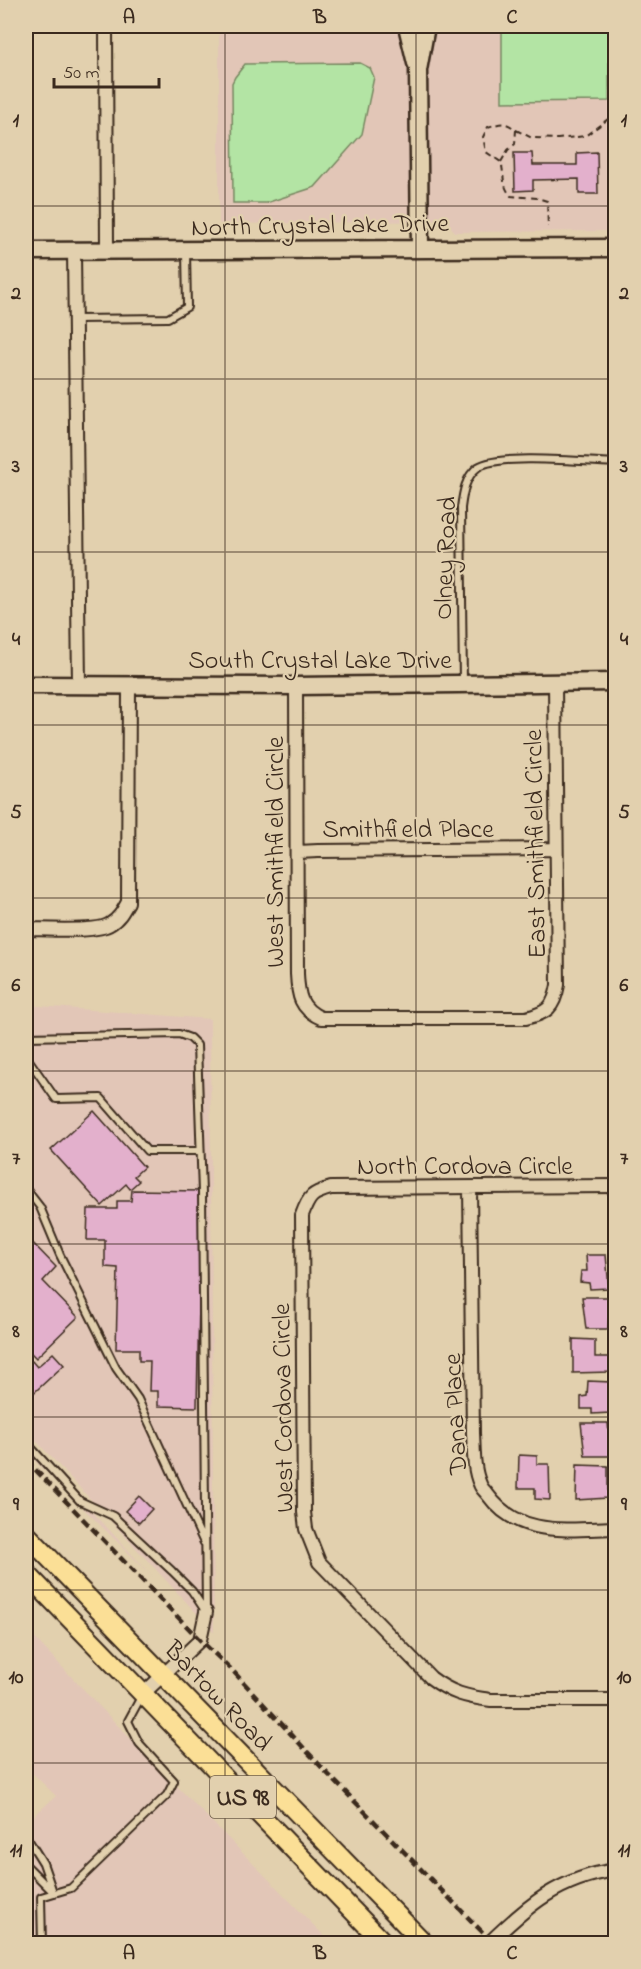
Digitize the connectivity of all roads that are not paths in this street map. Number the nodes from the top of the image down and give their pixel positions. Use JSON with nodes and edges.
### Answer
{"nodes":[{"id":1,"x":106,"y":26,"type":"edge"},
{"id":2,"x":407,"y":26,"type":"edge"},
{"id":3,"x":426,"y":26,"type":"edge"},
{"id":4,"x":418,"y":70,"type":"junction"},
{"id":5,"x":420,"y":248,"type":"junction"},
{"id":6,"x":615,"y":248,"type":"edge"},
{"id":7,"x":107,"y":249,"type":"junction"},
{"id":8,"x":26,"y":251,"type":"edge"},
{"id":9,"x":74,"y":251,"type":"junction"},
{"id":10,"x":186,"y":251,"type":"junction"},
{"id":11,"x":74,"y":319,"type":"junction"},
{"id":12,"x":615,"y":463,"type":"edge"},
{"id":13,"x":615,"y":682,"type":"edge"},
{"id":14,"x":555,"y":683,"type":"junction"},
{"id":15,"x":463,"y":684,"type":"junction"},
{"id":16,"x":26,"y":685,"type":"edge"},
{"id":17,"x":79,"y":685,"type":"junction"},
{"id":18,"x":129,"y":686,"type":"junction"},
{"id":19,"x":296,"y":686,"type":"junction"},
{"id":20,"x":555,"y":849,"type":"junction"},
{"id":21,"x":298,"y":852,"type":"junction"},
{"id":22,"x":26,"y":929,"type":"edge"},
{"id":23,"x":312,"y":1014,"type":"joint"},
{"id":24,"x":26,"y":1036,"type":"edge"},
{"id":25,"x":26,"y":1056,"type":"edge"},
{"id":26,"x":33,"y":1067,"type":"junction"},
{"id":27,"x":26,"y":1069,"type":"edge"},
{"id":28,"x":199,"y":1151,"type":"junction"},
{"id":29,"x":615,"y":1186,"type":"edge"},
{"id":30,"x":471,"y":1188,"type":"junction"},
{"id":31,"x":26,"y":1189,"type":"edge"},
{"id":32,"x":315,"y":1192,"type":"joint"},
{"id":33,"x":26,"y":1442,"type":"edge"},
{"id":34,"x":615,"y":1528,"type":"edge"},
{"id":35,"x":26,"y":1534,"type":"edge"},
{"id":36,"x":206,"y":1546,"type":"junction"},
{"id":37,"x":26,"y":1572,"type":"edge"},
{"id":38,"x":206,"y":1612,"type":"junction"},
{"id":39,"x":164,"y":1675,"type":"junction"},
{"id":40,"x":143,"y":1694,"type":"junction"},
{"id":41,"x":615,"y":1700,"type":"edge"},
{"id":42,"x":26,"y":1836,"type":"edge"},
{"id":43,"x":26,"y":1865,"type":"edge"},
{"id":44,"x":615,"y":1870,"type":"edge"},
{"id":45,"x":53,"y":1892,"type":"junction"},
{"id":46,"x":42,"y":1944,"type":"edge"},
{"id":47,"x":386,"y":1944,"type":"edge"},
{"id":48,"x":425,"y":1944,"type":"edge"},
{"id":49,"x":488,"y":1944,"type":"edge"}],
"edges":[{"from":1,"to":7,"type":"street"},
{"from":2,"to":4,"type":"street"},
{"from":3,"to":4,"type":"street"},
{"from":4,"to":5,"type":"street"},
{"from":5,"to":6,"type":"street","name":"North Crystal Lake Drive"},
{"from":5,"to":10,"type":"street","name":"North Crystal Lake Drive"},
{"from":7,"to":9,"type":"street","name":"North Crystal Lake Drive"},
{"from":7,"to":10,"type":"street","name":"North Crystal Lake Drive"},
{"from":8,"to":9,"type":"street","name":"North Crystal Lake Drive"},
{"from":9,"to":11,"type":"street"},
{"from":10,"to":11,"type":"lane"},
{"from":11,"to":17,"type":"street"},
{"from":12,"to":15,"type":"lane","name":"Olney Road"},
{"from":13,"to":14,"type":"street","name":"South Crystal Lake Drive"},
{"from":14,"to":15,"type":"street","name":"South Crystal Lake Drive"},
{"from":14,"to":20,"type":"street","name":"East Smithfield Circle"},
{"from":15,"to":19,"type":"street","name":"South Crystal Lake Drive"},
{"from":16,"to":17,"type":"street","name":"South Crystal Lake Drive"},
{"from":17,"to":18,"type":"street","name":"South Crystal Lake Drive"},
{"from":18,"to":19,"type":"street","name":"South Crystal Lake Drive"},
{"from":18,"to":22,"type":"street"},
{"from":19,"to":21,"type":"street","name":"West Smithfield Circle"},
{"from":20,"to":21,"type":"street","name":"Smithfield Place"},
{"from":20,"to":23,"type":"street","name":"East Smithfield Circle"},
{"from":21,"to":23,"type":"street","name":"West Smithfield Circle"},
{"from":24,"to":28,"type":"lane"},
{"from":25,"to":26,"type":"lane"},
{"from":26,"to":27,"type":"lane"},
{"from":26,"to":28,"type":"lane"},
{"from":28,"to":36,"type":"lane"},
{"from":29,"to":30,"type":"street","name":"North Cordova Circle"},
{"from":30,"to":32,"type":"street","name":"North Cordova Circle"},
{"from":30,"to":34,"type":"street","name":"Dana Place"},
{"from":31,"to":36,"type":"lane"},
{"from":32,"to":41,"type":"street","name":"West Cordova Circle"},
{"from":33,"to":38,"type":"lane"},
{"from":35,"to":39,"type":"main road","name":"Bartow Road","number":"US 98"},
{"from":36,"to":38,"type":"lane"},
{"from":37,"to":40,"type":"main road","name":"Bartow Road","number":"US 98"},
{"from":38,"to":39,"type":"street"},
{"from":39,"to":40,"type":"street"},
{"from":39,"to":48,"type":"main road","name":"Bartow Road","number":"US 98"},
{"from":40,"to":45,"type":"lane"},
{"from":40,"to":47,"type":"main road","name":"Bartow Road","number":"US 98"},
{"from":42,"to":45,"type":"lane"},
{"from":43,"to":45,"type":"lane"},
{"from":44,"to":49,"type":"street"},
{"from":45,"to":46,"type":"lane"}]}
